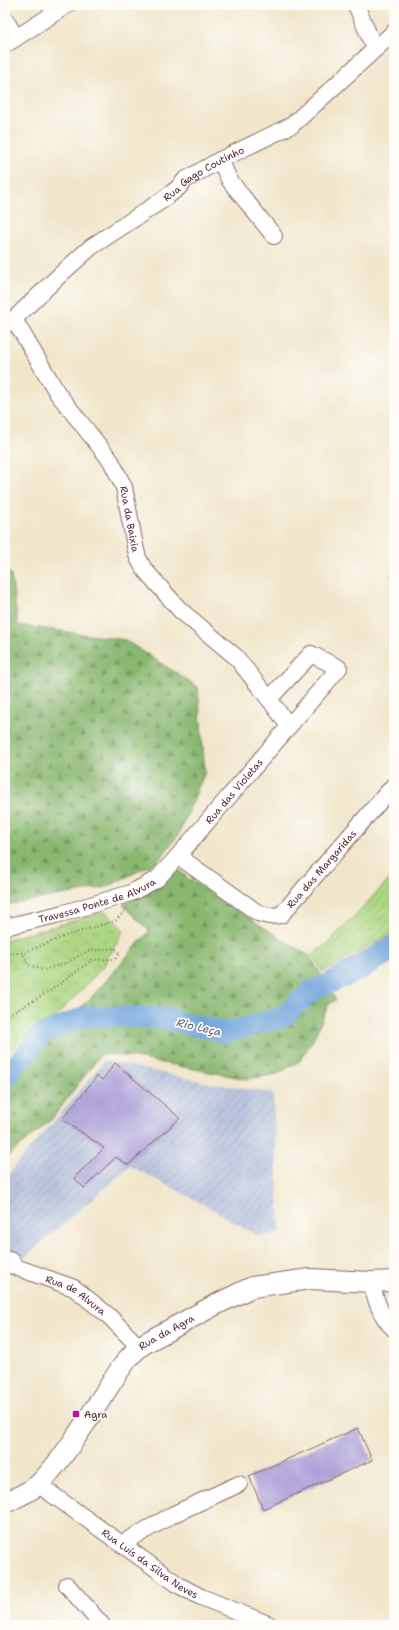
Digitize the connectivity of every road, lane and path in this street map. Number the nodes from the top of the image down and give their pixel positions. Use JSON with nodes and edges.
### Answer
{"nodes":[{"id":1,"x":67,"y":5,"type":"edge"},
{"id":2,"x":356,"y":5,"type":"edge"},
{"id":3,"x":5,"y":19,"type":"edge"},
{"id":4,"x":394,"y":32,"type":"edge"},
{"id":5,"x":10,"y":42,"type":"edge"},
{"id":6,"x":376,"y":47,"type":"junction"},
{"id":7,"x":220,"y":160,"type":"junction"},
{"id":8,"x":274,"y":236,"type":"dead end"},
{"id":9,"x":9,"y":322,"type":"edge"},
{"id":10,"x":269,"y":699,"type":"junction"},
{"id":11,"x":289,"y":726,"type":"junction"},
{"id":12,"x":394,"y":785,"type":"edge"},
{"id":13,"x":178,"y":856,"type":"junction"},
{"id":14,"x":131,"y":893,"type":"junction"},
{"id":15,"x":5,"y":926,"type":"edge"},
{"id":16,"x":23,"y":953,"type":"junction"},
{"id":17,"x":5,"y":954,"type":"edge"},
{"id":18,"x":5,"y":1015,"type":"edge"},
{"id":19,"x":5,"y":1259,"type":"edge"},
{"id":20,"x":394,"y":1281,"type":"edge"},
{"id":21,"x":371,"y":1282,"type":"junction"},
{"id":22,"x":394,"y":1329,"type":"edge"},
{"id":23,"x":138,"y":1347,"type":"junction"},
{"id":24,"x":239,"y":1484,"type":"dead end"},
{"id":25,"x":38,"y":1485,"type":"junction"},
{"id":26,"x":5,"y":1503,"type":"edge"},
{"id":27,"x":121,"y":1544,"type":"junction"},
{"id":28,"x":67,"y":1585,"type":"dead end"},
{"id":29,"x":97,"y":1623,"type":"edge"},
{"id":30,"x":270,"y":1625,"type":"edge"}],
"edges":[{"from":1,"to":5,"type":"street"},
{"from":2,"to":6,"type":"street"},
{"from":3,"to":5,"type":"street"},
{"from":4,"to":6,"type":"street","name":"Rua Gago Coutinho"},
{"from":6,"to":7,"type":"street","name":"Rua Gago Coutinho"},
{"from":7,"to":8,"type":"street"},
{"from":7,"to":9,"type":"street","name":"Rua Gago Coutinho"},
{"from":9,"to":10,"type":"street","name":"Rua da Baixia"},
{"from":10,"to":11,"type":"street","name":"Rua da Baixia"},
{"from":10,"to":11,"type":"street","name":"Rua das Violetas"},
{"from":11,"to":13,"type":"street","name":"Rua das Violetas"},
{"from":12,"to":13,"type":"street","name":"Rua das Margaridas"},
{"from":13,"to":14,"type":"street","name":"Travessa Ponte de Alvura"},
{"from":14,"to":15,"type":"street","name":"Travessa Ponte de Alvura"},
{"from":14,"to":16,"type":"path"},
{"from":16,"to":17,"type":"path"},
{"from":16,"to":18,"type":"path"},
{"from":19,"to":23,"type":"street","name":"Rua de Alvura"},
{"from":20,"to":21,"type":"main road","name":"Rua da Agra"},
{"from":21,"to":22,"type":"street"},
{"from":21,"to":23,"type":"main road","name":"Rua da Agra"},
{"from":23,"to":25,"type":"main road","name":"Rua da Agra"},
{"from":24,"to":27,"type":"street"},
{"from":25,"to":26,"type":"main road","name":"Rua da Agra"},
{"from":25,"to":27,"type":"street","name":"Rua Luís da Silva Neves"},
{"from":27,"to":30,"type":"street","name":"Rua Luís da Silva Neves"},
{"from":28,"to":29,"type":"street"}]}
